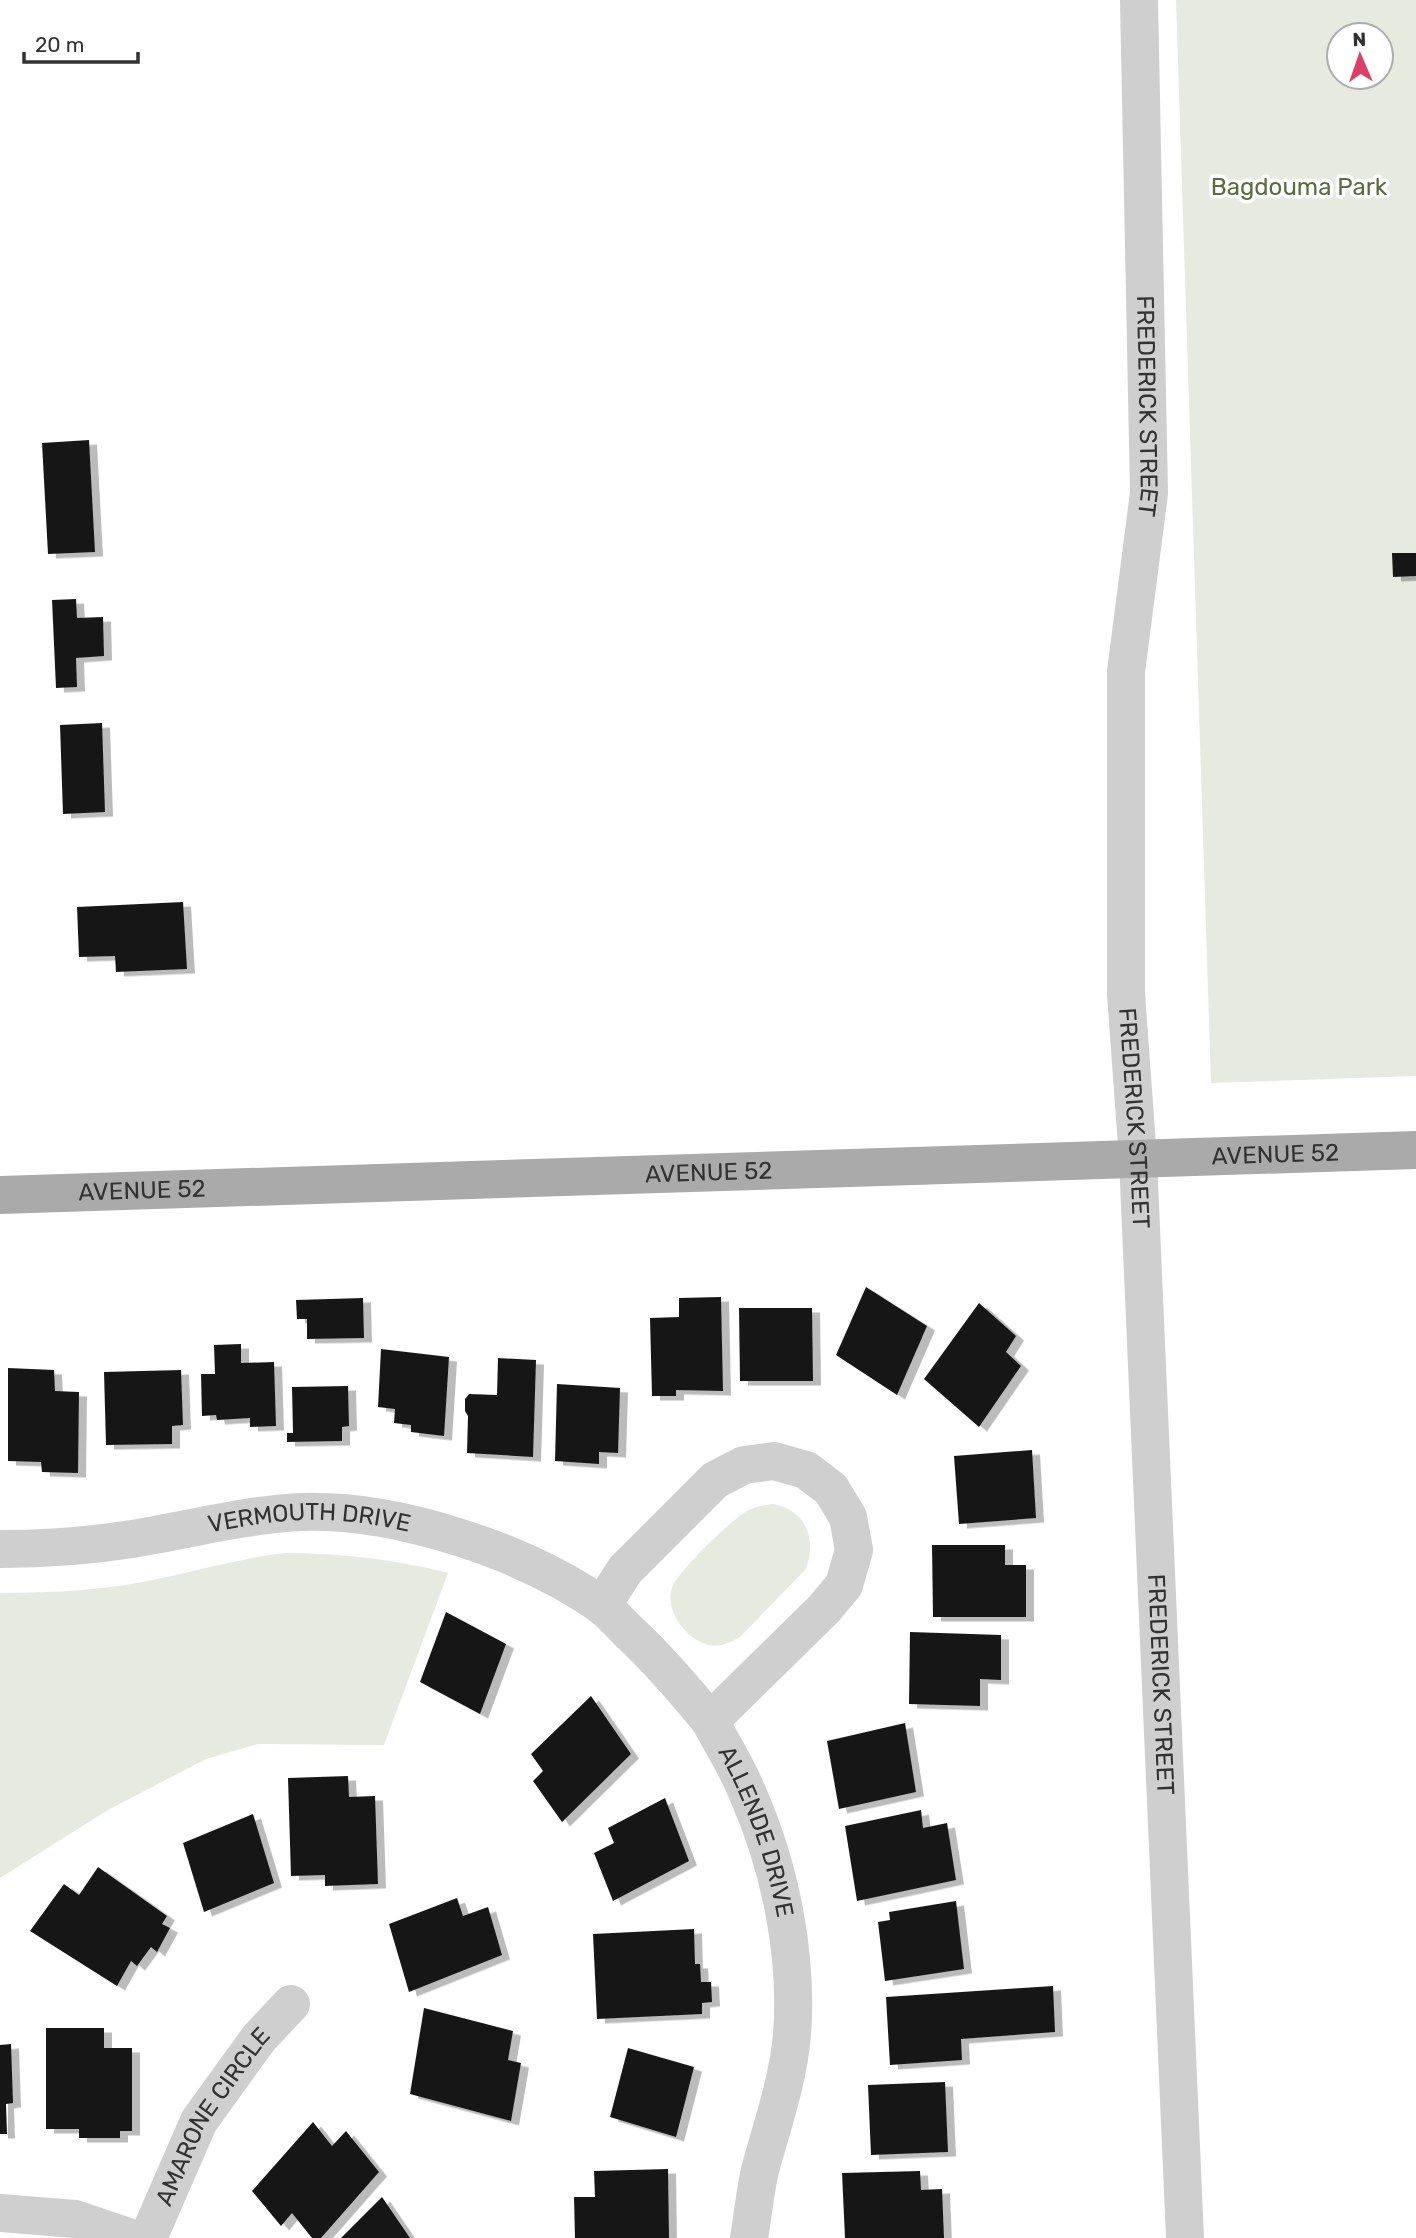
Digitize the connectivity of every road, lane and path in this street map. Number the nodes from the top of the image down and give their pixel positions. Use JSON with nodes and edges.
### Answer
{"nodes":[{"id":1,"x":1139,"y":0,"type":"edge"},
{"id":2,"x":1416,"y":1150,"type":"edge"},
{"id":3,"x":1138,"y":1159,"type":"junction"},
{"id":4,"x":0,"y":1195,"type":"edge"},
{"id":5,"x":0,"y":1549,"type":"edge"},
{"id":6,"x":602,"y":1606,"type":"junction"},
{"id":7,"x":710,"y":1721,"type":"junction"},
{"id":8,"x":291,"y":2004,"type":"dead end"},
{"id":9,"x":0,"y":2213,"type":"edge"},
{"id":10,"x":131,"y":2238,"type":"edge"},
{"id":11,"x":148,"y":2238,"type":"edge"},
{"id":12,"x":749,"y":2238,"type":"edge"},
{"id":13,"x":1185,"y":2238,"type":"edge"}],
"edges":[{"from":1,"to":3,"type":"street","name":"FREDERICK STREET"},
{"from":2,"to":3,"type":"main road","name":"AVENUE 52"},
{"from":3,"to":4,"type":"main road","name":"AVENUE 52"},
{"from":3,"to":13,"type":"street","name":"FREDERICK STREET"},
{"from":5,"to":6,"type":"street","name":"VERMOUTH DRIVE"},
{"from":6,"to":7,"type":"street","name":"VERMOUTH DRIVE"},
{"from":6,"to":7,"type":"street","name":"ALLENDE DRIVE"},
{"from":7,"to":12,"type":"street","name":"ALLENDE DRIVE"},
{"from":8,"to":11,"type":"street","name":"AMARONE CIRCLE"},
{"from":9,"to":10,"type":"street"}]}
